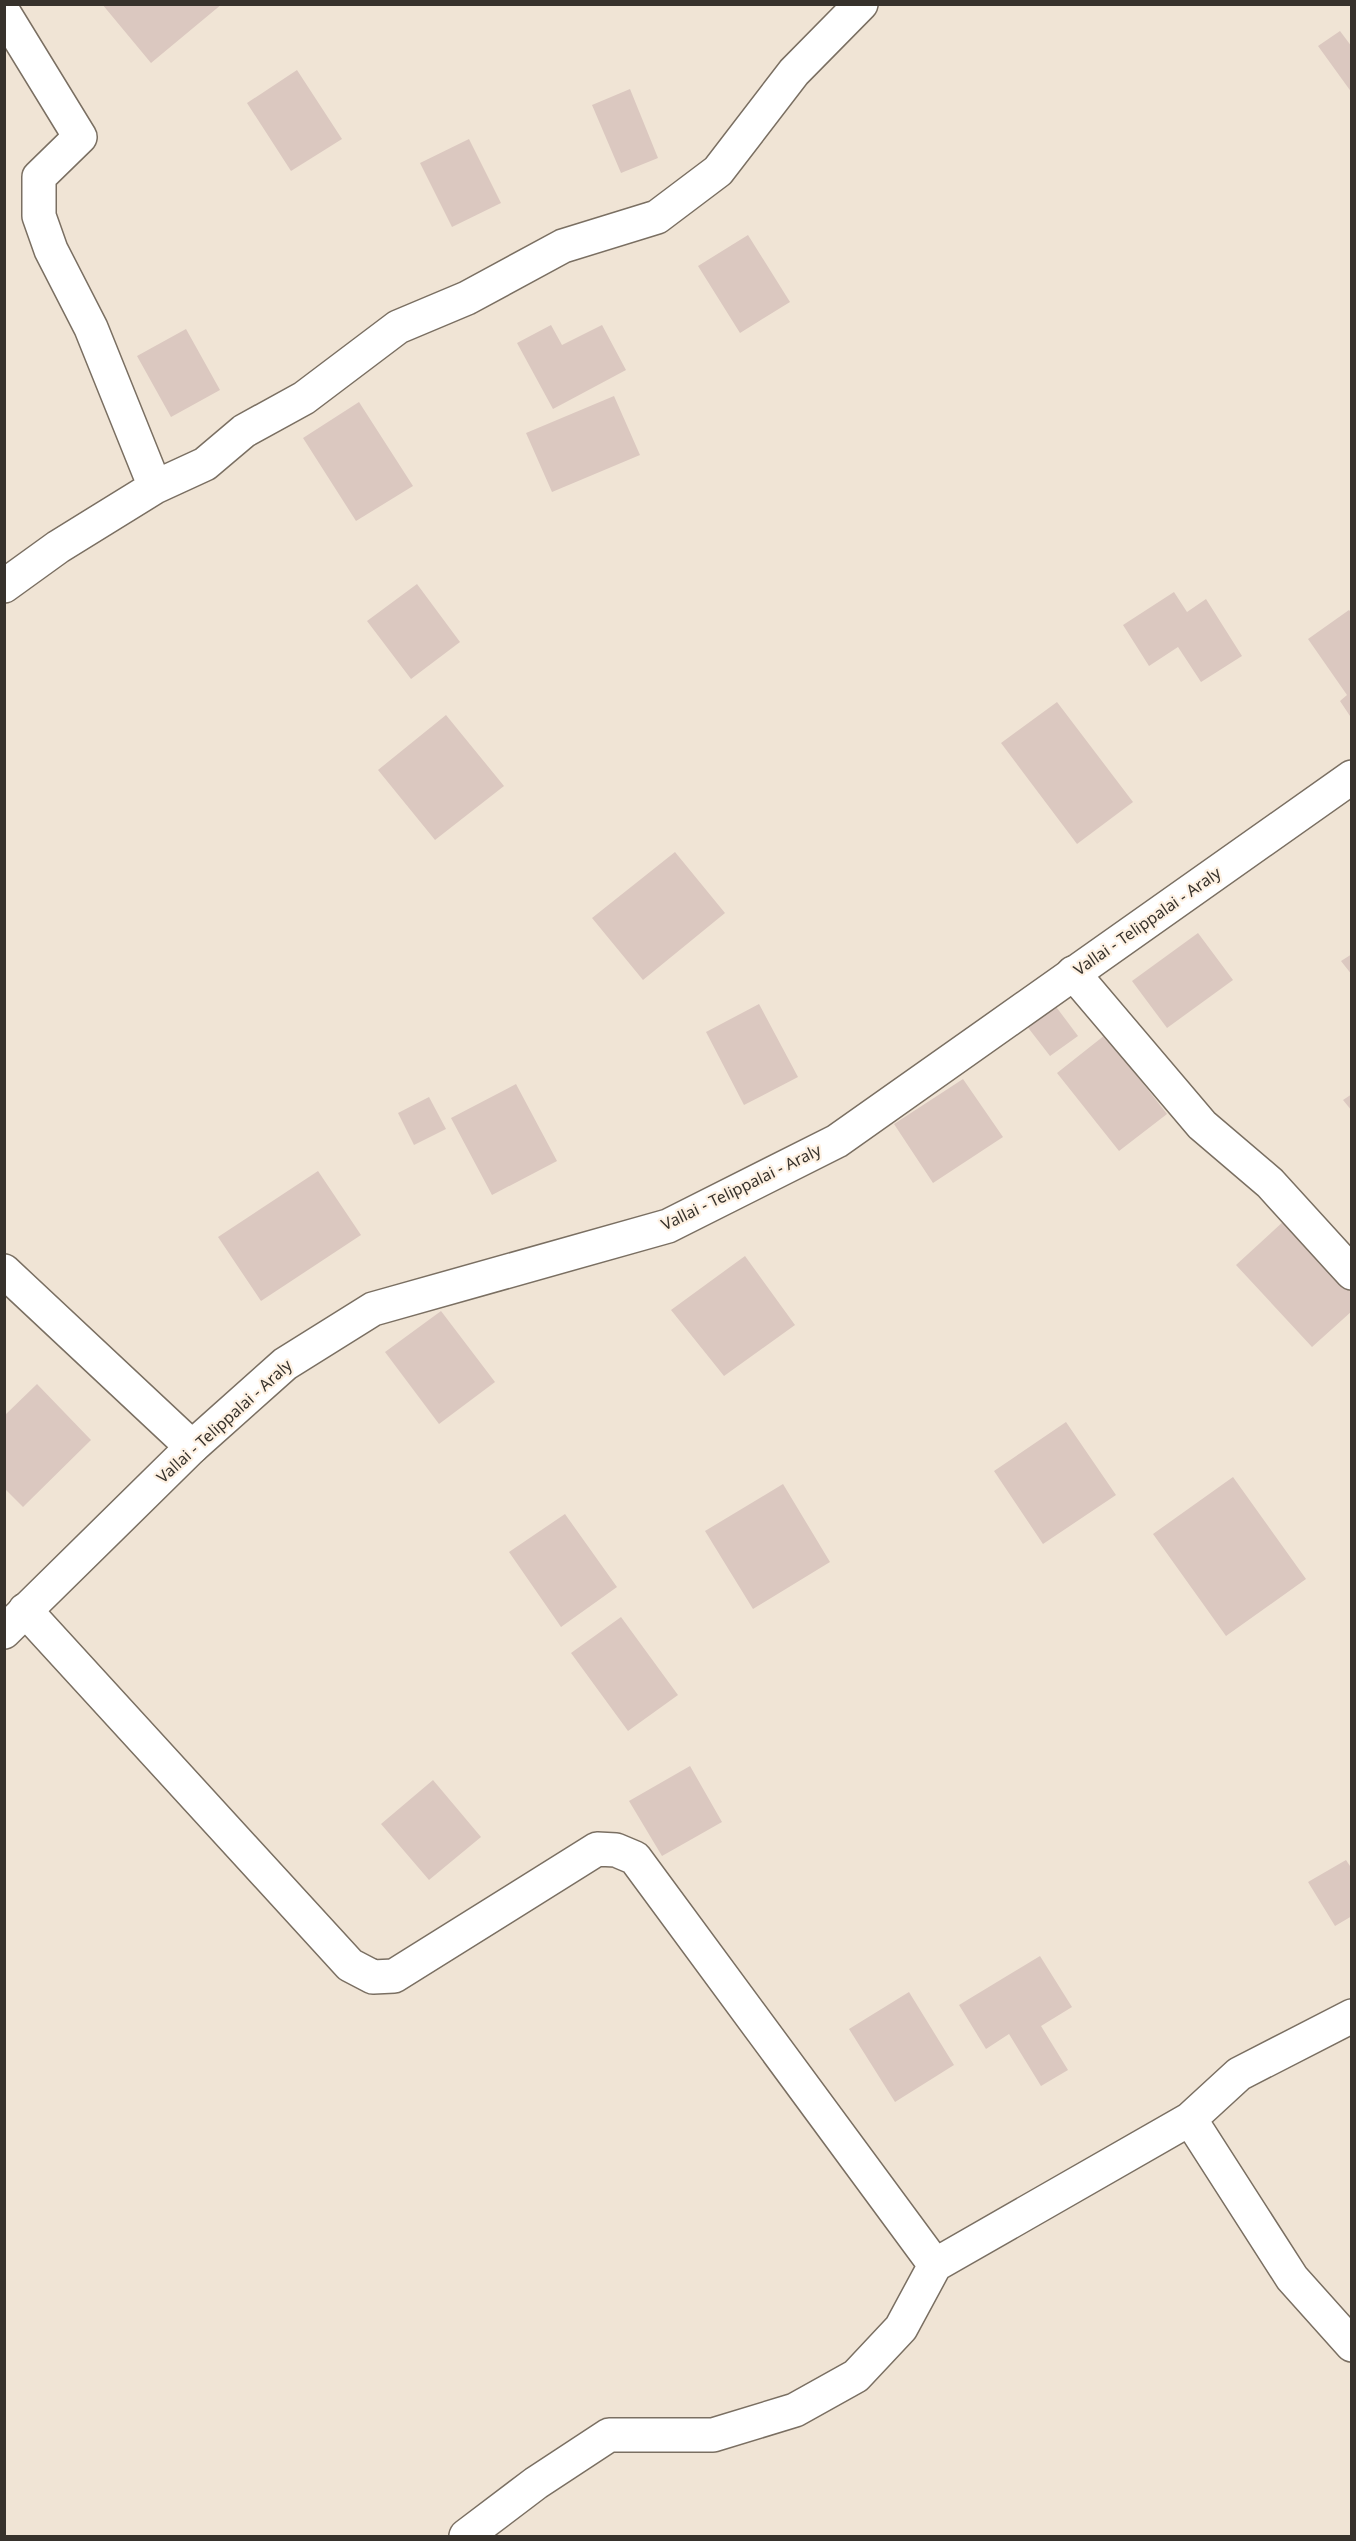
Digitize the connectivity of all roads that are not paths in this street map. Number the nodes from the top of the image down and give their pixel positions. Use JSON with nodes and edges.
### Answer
{"nodes":[{"id":1,"x":861,"y":4,"type":"edge"},
{"id":2,"x":4,"y":13,"type":"edge"},
{"id":3,"x":155,"y":487,"type":"junction"},
{"id":4,"x":4,"y":586,"type":"edge"},
{"id":5,"x":1352,"y":777,"type":"edge"},
{"id":6,"x":1073,"y":973,"type":"junction"},
{"id":7,"x":4,"y":1271,"type":"edge"},
{"id":8,"x":1352,"y":1273,"type":"edge"},
{"id":9,"x":192,"y":1447,"type":"junction"},
{"id":10,"x":15,"y":1621,"type":"edge"},
{"id":11,"x":1352,"y":2016,"type":"edge"},
{"id":12,"x":1190,"y":2119,"type":"junction"},
{"id":13,"x":935,"y":2265,"type":"junction"},
{"id":14,"x":1352,"y":2345,"type":"edge"},
{"id":15,"x":466,"y":2536,"type":"edge"}],
"edges":[{"from":1,"to":3,"type":"street"},
{"from":2,"to":3,"type":"street"},
{"from":3,"to":4,"type":"street"},
{"from":5,"to":6,"type":"street","name":"Vallai - Telippalai - Araly"},
{"from":6,"to":8,"type":"street"},
{"from":6,"to":9,"type":"street","name":"Vallai - Telippalai - Araly"},
{"from":7,"to":9,"type":"street"},
{"from":9,"to":10,"type":"street","name":"Vallai - Telippalai - Araly"},
{"from":10,"to":13,"type":"street"},
{"from":11,"to":12,"type":"street"},
{"from":12,"to":13,"type":"street"},
{"from":12,"to":14,"type":"street"},
{"from":13,"to":15,"type":"street"}]}
